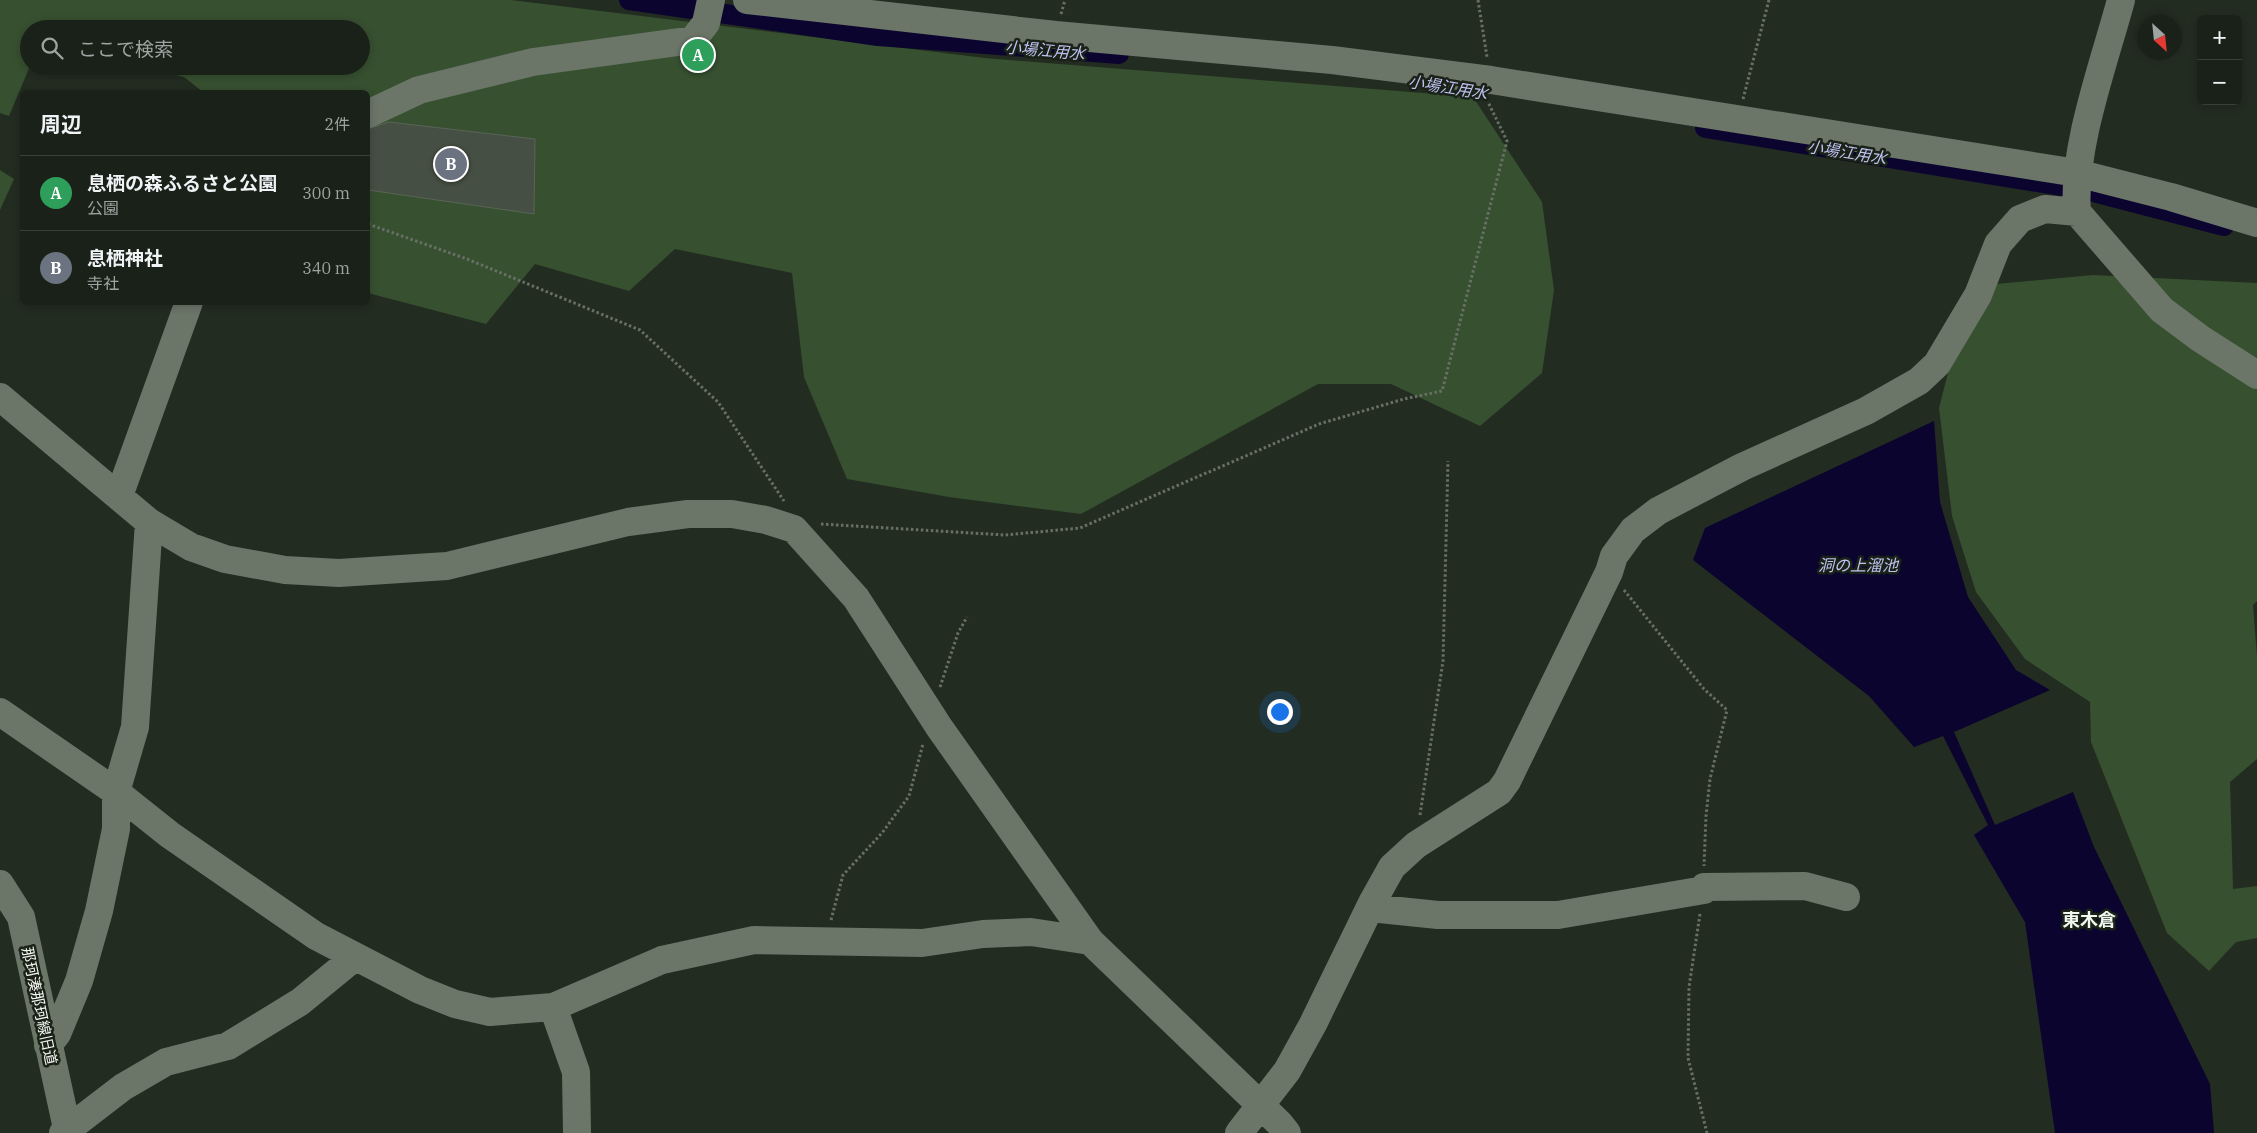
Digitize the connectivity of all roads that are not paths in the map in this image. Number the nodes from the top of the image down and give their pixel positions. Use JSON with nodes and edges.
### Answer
{"nodes":[{"id":1,"x":747,"y":0,"type":"edge"},
{"id":2,"x":2121,"y":0,"type":"edge"},
{"id":3,"x":709,"y":9,"type":"edge"},
{"id":4,"x":370,"y":113,"type":"edge"},
{"id":5,"x":2077,"y":190,"type":"junction"},
{"id":6,"x":2257,"y":223,"type":"edge"},
{"id":7,"x":188,"y":305,"type":"edge"},
{"id":8,"x":2257,"y":375,"type":"edge"},
{"id":9,"x":0,"y":397,"type":"edge"},
{"id":10,"x":119,"y":496,"type":"junction"},
{"id":11,"x":149,"y":522,"type":"junction"},
{"id":12,"x":0,"y":712,"type":"edge"},
{"id":13,"x":116,"y":792,"type":"junction"},
{"id":14,"x":0,"y":884,"type":"edge"},
{"id":15,"x":1846,"y":897,"type":"dead end"},
{"id":16,"x":1370,"y":908,"type":"junction"},
{"id":17,"x":1090,"y":941,"type":"junction"},
{"id":18,"x":355,"y":957,"type":"junction"},
{"id":19,"x":553,"y":1007,"type":"junction"},
{"id":20,"x":48,"y":1045,"type":"junction"},
{"id":21,"x":1261,"y":1107,"type":"junction"},
{"id":22,"x":66,"y":1132,"type":"edge"},
{"id":23,"x":577,"y":1133,"type":"edge"},
{"id":24,"x":1239,"y":1133,"type":"edge"},
{"id":25,"x":1286,"y":1133,"type":"edge"}],
"edges":[{"from":1,"to":5,"type":"street"},
{"from":2,"to":5,"type":"street"},
{"from":3,"to":4,"type":"street"},
{"from":5,"to":6,"type":"street"},
{"from":5,"to":8,"type":"street"},
{"from":5,"to":16,"type":"street"},
{"from":7,"to":10,"type":"street"},
{"from":9,"to":10,"type":"street"},
{"from":10,"to":11,"type":"street"},
{"from":11,"to":13,"type":"street"},
{"from":11,"to":17,"type":"street"},
{"from":12,"to":13,"type":"street"},
{"from":13,"to":18,"type":"street"},
{"from":13,"to":20,"type":"street"},
{"from":14,"to":20,"type":"street","name":"那珂湊那珂線旧道"},
{"from":15,"to":16,"type":"street"},
{"from":16,"to":21,"type":"street"},
{"from":17,"to":19,"type":"street"},
{"from":17,"to":21,"type":"street"},
{"from":18,"to":19,"type":"street"},
{"from":18,"to":22,"type":"street"},
{"from":19,"to":23,"type":"street"},
{"from":20,"to":22,"type":"street","name":"那珂湊那珂線旧道"},
{"from":21,"to":24,"type":"street"},
{"from":21,"to":25,"type":"street"}]}
